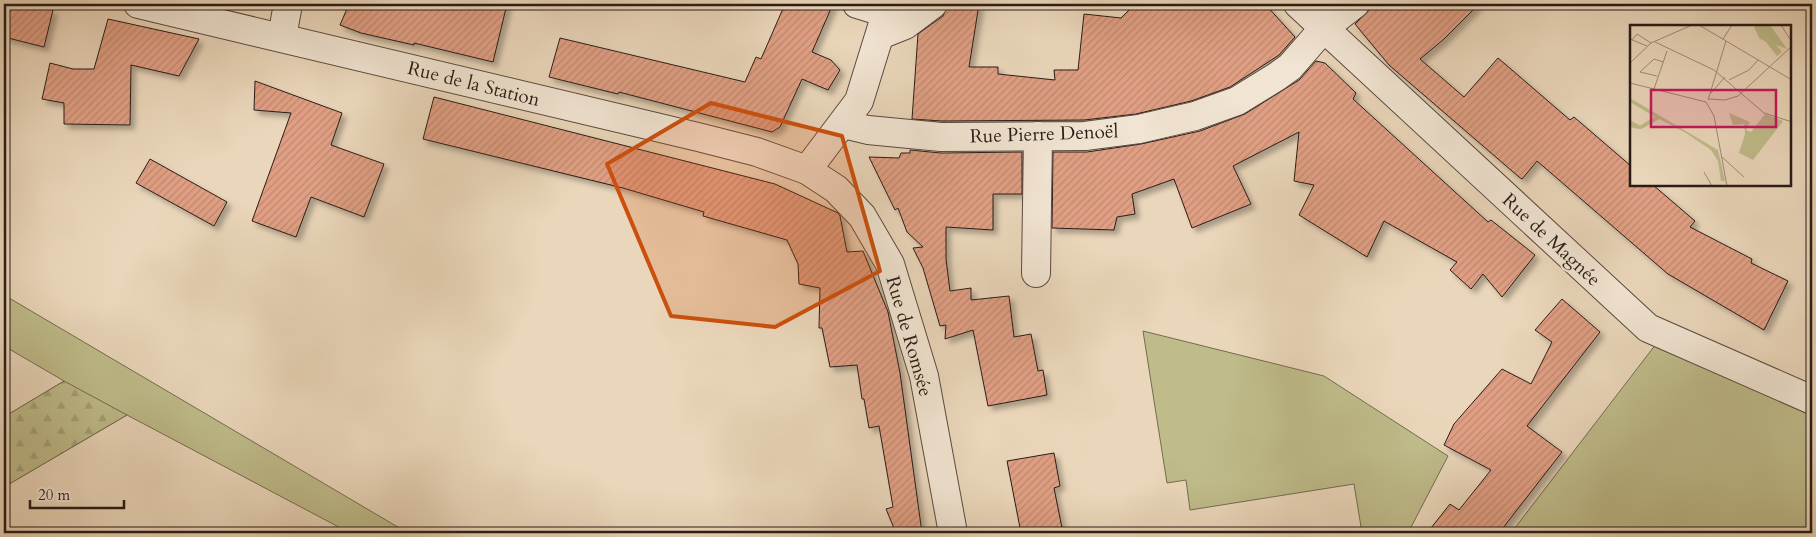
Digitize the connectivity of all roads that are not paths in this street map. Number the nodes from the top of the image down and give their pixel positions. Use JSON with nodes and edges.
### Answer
{"nodes":[{"id":1,"x":138,"y":4,"type":"edge"},
{"id":2,"x":288,"y":4,"type":"edge"},
{"id":3,"x":856,"y":4,"type":"edge"},
{"id":4,"x":933,"y":4,"type":"edge"},
{"id":5,"x":1298,"y":4,"type":"edge"},
{"id":6,"x":1355,"y":4,"type":"edge"},
{"id":7,"x":885,"y":17,"type":"edge"},
{"id":8,"x":1324,"y":28,"type":"junction"},
{"id":9,"x":282,"y":37,"type":"junction"},
{"id":10,"x":843,"y":124,"type":"junction"},
{"id":11,"x":1038,"y":136,"type":"junction"},
{"id":12,"x":807,"y":170,"type":"junction"},
{"id":13,"x":1036,"y":273,"type":"dead end"},
{"id":14,"x":1812,"y":400,"type":"edge"},
{"id":15,"x":953,"y":533,"type":"edge"}],
"edges":[{"from":1,"to":9,"type":"street","name":"Rue de la Station"},
{"from":2,"to":9,"type":"street"},
{"from":3,"to":7,"type":"street"},
{"from":4,"to":7,"type":"street"},
{"from":5,"to":8,"type":"street","name":"Rue de Magnée"},
{"from":6,"to":8,"type":"street","name":"Rue Pierre Denoël"},
{"from":7,"to":10,"type":"street"},
{"from":8,"to":11,"type":"street","name":"Rue Pierre Denoël"},
{"from":8,"to":14,"type":"street","name":"Rue de Magnée"},
{"from":9,"to":12,"type":"street","name":"Rue de la Station"},
{"from":10,"to":11,"type":"street","name":"Rue Pierre Denoël"},
{"from":10,"to":12,"type":"street"},
{"from":11,"to":13,"type":"street"},
{"from":12,"to":15,"type":"street","name":"Rue de Romsée"}]}
